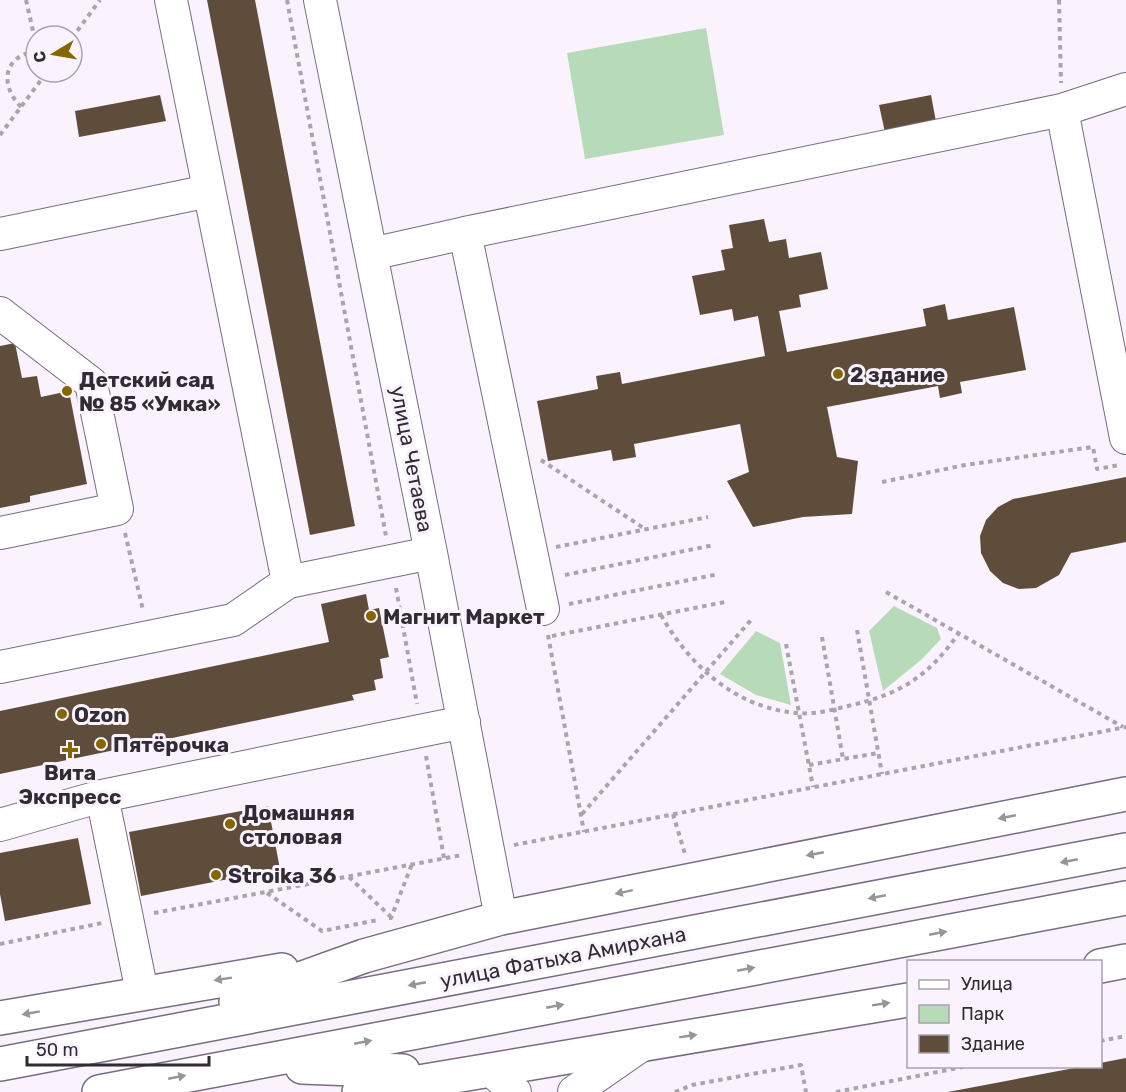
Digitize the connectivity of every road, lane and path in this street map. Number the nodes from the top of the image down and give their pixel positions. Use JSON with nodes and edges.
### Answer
{"nodes":[{"id":1,"x":26,"y":0,"type":"edge"},
{"id":2,"x":100,"y":0,"type":"edge"},
{"id":3,"x":171,"y":0,"type":"edge"},
{"id":4,"x":287,"y":0,"type":"edge"},
{"id":5,"x":320,"y":0,"type":"edge"},
{"id":6,"x":1059,"y":0,"type":"edge"},
{"id":7,"x":31,"y":24,"type":"edge"},
{"id":8,"x":82,"y":24,"type":"edge"},
{"id":9,"x":24,"y":53,"type":"edge"},
{"id":10,"x":38,"y":84,"type":"edge"},
{"id":11,"x":1126,"y":89,"type":"edge"},
{"id":12,"x":21,"y":108,"type":"junction"},
{"id":13,"x":1062,"y":110,"type":"junction"},
{"id":14,"x":0,"y":135,"type":"edge"},
{"id":15,"x":209,"y":191,"type":"junction"},
{"id":16,"x":465,"y":233,"type":"junction"},
{"id":17,"x":0,"y":234,"type":"edge"},
{"id":18,"x":371,"y":254,"type":"junction"},
{"id":19,"x":0,"y":314,"type":"edge"},
{"id":20,"x":507,"y":430,"type":"junction"},
{"id":21,"x":1126,"y":438,"type":"edge"},
{"id":22,"x":1126,"y":464,"type":"edge"},
{"id":23,"x":882,"y":482,"type":"dead end"},
{"id":24,"x":117,"y":508,"type":"junction"},
{"id":25,"x":708,"y":517,"type":"dead end"},
{"id":26,"x":645,"y":530,"type":"junction"},
{"id":27,"x":0,"y":533,"type":"edge"},
{"id":28,"x":714,"y":545,"type":"dead end"},
{"id":29,"x":431,"y":553,"type":"junction"},
{"id":30,"x":391,"y":562,"type":"junction"},
{"id":31,"x":719,"y":574,"type":"dead end"},
{"id":32,"x":288,"y":582,"type":"junction"},
{"id":33,"x":886,"y":592,"type":"dead end"},
{"id":34,"x":540,"y":595,"type":"junction"},
{"id":35,"x":725,"y":602,"type":"dead end"},
{"id":36,"x":661,"y":615,"type":"junction"},
{"id":37,"x":751,"y":620,"type":"dead end"},
{"id":38,"x":857,"y":630,"type":"dead end"},
{"id":39,"x":959,"y":633,"type":"junction"},
{"id":40,"x":150,"y":637,"type":"junction"},
{"id":41,"x":822,"y":637,"type":"dead end"},
{"id":42,"x":786,"y":644,"type":"dead end"},
{"id":43,"x":0,"y":667,"type":"edge"},
{"id":44,"x":705,"y":673,"type":"junction"},
{"id":45,"x":868,"y":701,"type":"junction"},
{"id":46,"x":834,"y":709,"type":"junction"},
{"id":47,"x":799,"y":713,"type":"junction"},
{"id":48,"x":464,"y":722,"type":"junction"},
{"id":49,"x":1125,"y":727,"type":"edge"},
{"id":50,"x":422,"y":732,"type":"junction"},
{"id":51,"x":878,"y":753,"type":"junction"},
{"id":52,"x":843,"y":759,"type":"junction"},
{"id":53,"x":809,"y":765,"type":"junction"},
{"id":54,"x":882,"y":774,"type":"junction"},
{"id":55,"x":813,"y":787,"type":"junction"},
{"id":56,"x":1126,"y":794,"type":"edge"},
{"id":57,"x":102,"y":796,"type":"junction"},
{"id":58,"x":673,"y":814,"type":"junction"},
{"id":59,"x":581,"y":815,"type":"junction"},
{"id":60,"x":0,"y":825,"type":"edge"},
{"id":61,"x":584,"y":832,"type":"junction"},
{"id":62,"x":505,"y":847,"type":"dead end"},
{"id":63,"x":1126,"y":850,"type":"edge"},
{"id":64,"x":465,"y":855,"type":"dead end"},
{"id":65,"x":686,"y":857,"type":"dead end"},
{"id":66,"x":444,"y":858,"type":"junction"},
{"id":67,"x":412,"y":864,"type":"junction"},
{"id":68,"x":348,"y":876,"type":"junction"},
{"id":69,"x":266,"y":892,"type":"junction"},
{"id":70,"x":1126,"y":898,"type":"edge"},
{"id":71,"x":391,"y":918,"type":"junction"},
{"id":72,"x":501,"y":918,"type":"junction"},
{"id":73,"x":127,"y":919,"type":"junction"},
{"id":74,"x":0,"y":944,"type":"edge"},
{"id":75,"x":364,"y":956,"type":"junction"},
{"id":76,"x":1126,"y":961,"type":"edge"},
{"id":77,"x":1102,"y":966,"type":"edge"},
{"id":78,"x":142,"y":992,"type":"junction"},
{"id":79,"x":907,"y":1000,"type":"edge"},
{"id":80,"x":0,"y":1018,"type":"edge"},
{"id":81,"x":1126,"y":1036,"type":"edge"},
{"id":82,"x":138,"y":1037,"type":"junction"},
{"id":83,"x":1102,"y":1041,"type":"edge"},
{"id":84,"x":643,"y":1044,"type":"junction"},
{"id":85,"x":0,"y":1064,"type":"edge"},
{"id":86,"x":244,"y":1065,"type":"junction"},
{"id":87,"x":958,"y":1068,"type":"edge"},
{"id":88,"x":478,"y":1071,"type":"junction"},
{"id":89,"x":398,"y":1089,"type":"edge"},
{"id":90,"x":99,"y":1092,"type":"edge"},
{"id":91,"x":358,"y":1092,"type":"edge"},
{"id":92,"x":515,"y":1092,"type":"edge"},
{"id":93,"x":574,"y":1092,"type":"edge"},
{"id":94,"x":675,"y":1092,"type":"edge"},
{"id":95,"x":806,"y":1092,"type":"edge"},
{"id":96,"x":836,"y":1092,"type":"edge"}],
"edges":[{"from":1,"to":7,"type":"path"},
{"from":2,"to":8,"type":"path"},
{"from":3,"to":15,"type":"street"},
{"from":4,"to":30,"type":"path"},
{"from":5,"to":18,"type":"street","name":"улица Четаева"},
{"from":6,"to":13,"type":"path"},
{"from":9,"to":12,"type":"path"},
{"from":10,"to":12,"type":"path"},
{"from":11,"to":13,"type":"street"},
{"from":12,"to":14,"type":"path"},
{"from":13,"to":16,"type":"street"},
{"from":13,"to":21,"type":"street"},
{"from":15,"to":17,"type":"street"},
{"from":15,"to":32,"type":"street"},
{"from":16,"to":18,"type":"street"},
{"from":16,"to":20,"type":"street"},
{"from":18,"to":29,"type":"street","name":"улица Четаева"},
{"from":19,"to":24,"type":"street"},
{"from":20,"to":26,"type":"path"},
{"from":20,"to":34,"type":"street"},
{"from":22,"to":23,"type":"path"},
{"from":24,"to":27,"type":"street"},
{"from":24,"to":40,"type":"path"},
{"from":25,"to":26,"type":"path"},
{"from":26,"to":34,"type":"path"},
{"from":28,"to":34,"type":"path"},
{"from":29,"to":30,"type":"street"},
{"from":29,"to":48,"type":"street","name":"улица Четаева"},
{"from":30,"to":32,"type":"street"},
{"from":30,"to":50,"type":"path"},
{"from":31,"to":34,"type":"path"},
{"from":32,"to":40,"type":"street"},
{"from":33,"to":39,"type":"path"},
{"from":34,"to":36,"type":"path"},
{"from":34,"to":59,"type":"path"},
{"from":35,"to":36,"type":"path"},
{"from":36,"to":44,"type":"path"},
{"from":37,"to":44,"type":"path"},
{"from":38,"to":45,"type":"path"},
{"from":39,"to":45,"type":"path"},
{"from":39,"to":49,"type":"path"},
{"from":40,"to":43,"type":"street"},
{"from":41,"to":46,"type":"path"},
{"from":42,"to":47,"type":"path"},
{"from":44,"to":47,"type":"path"},
{"from":44,"to":59,"type":"path"},
{"from":45,"to":46,"type":"path"},
{"from":45,"to":51,"type":"path"},
{"from":46,"to":47,"type":"path"},
{"from":46,"to":52,"type":"path"},
{"from":47,"to":53,"type":"path"},
{"from":48,"to":50,"type":"street"},
{"from":48,"to":72,"type":"street","name":"улица Четаева"},
{"from":49,"to":54,"type":"path"},
{"from":50,"to":57,"type":"street"},
{"from":50,"to":66,"type":"path"},
{"from":51,"to":52,"type":"path"},
{"from":51,"to":54,"type":"path"},
{"from":52,"to":53,"type":"path"},
{"from":53,"to":55,"type":"path"},
{"from":54,"to":55,"type":"path"},
{"from":55,"to":58,"type":"path"},
{"from":56,"to":72,"type":"main road","one_way":true},
{"from":57,"to":60,"type":"street"},
{"from":57,"to":73,"type":"street"},
{"from":58,"to":61,"type":"path"},
{"from":58,"to":65,"type":"path"},
{"from":59,"to":61,"type":"path"},
{"from":61,"to":62,"type":"path"},
{"from":63,"to":82,"type":"main road","name":"улица Фатыха Амирхана","one_way":true},
{"from":64,"to":66,"type":"path"},
{"from":66,"to":67,"type":"path"},
{"from":67,"to":68,"type":"path"},
{"from":67,"to":71,"type":"path"},
{"from":68,"to":69,"type":"path"},
{"from":68,"to":71,"type":"path"},
{"from":69,"to":71,"type":"path"},
{"from":69,"to":73,"type":"path"},
{"from":86,"to":70,"type":"main road","one_way":true},
{"from":72,"to":75,"type":"main road"},
{"from":73,"to":74,"type":"path"},
{"from":73,"to":78,"type":"street"},
{"from":75,"to":78,"type":"main road","one_way":true},
{"from":75,"to":82,"type":"main road"},
{"from":76,"to":77,"type":"main road"},
{"from":78,"to":80,"type":"main road","one_way":true},
{"from":84,"to":79,"type":"main road","one_way":true},
{"from":81,"to":83,"type":"path"},
{"from":82,"to":85,"type":"main road","name":"улица Фатыха Амирхана"},
{"from":84,"to":88,"type":"main road"},
{"from":84,"to":93,"type":"street"},
{"from":86,"to":88,"type":"main road"},
{"from":90,"to":86,"type":"main road","one_way":true},
{"from":87,"to":96,"type":"path"},
{"from":88,"to":89,"type":"main road"},
{"from":88,"to":92,"type":"street"},
{"from":89,"to":91,"type":"main road"},
{"from":94,"to":95,"type":"path"}]}
